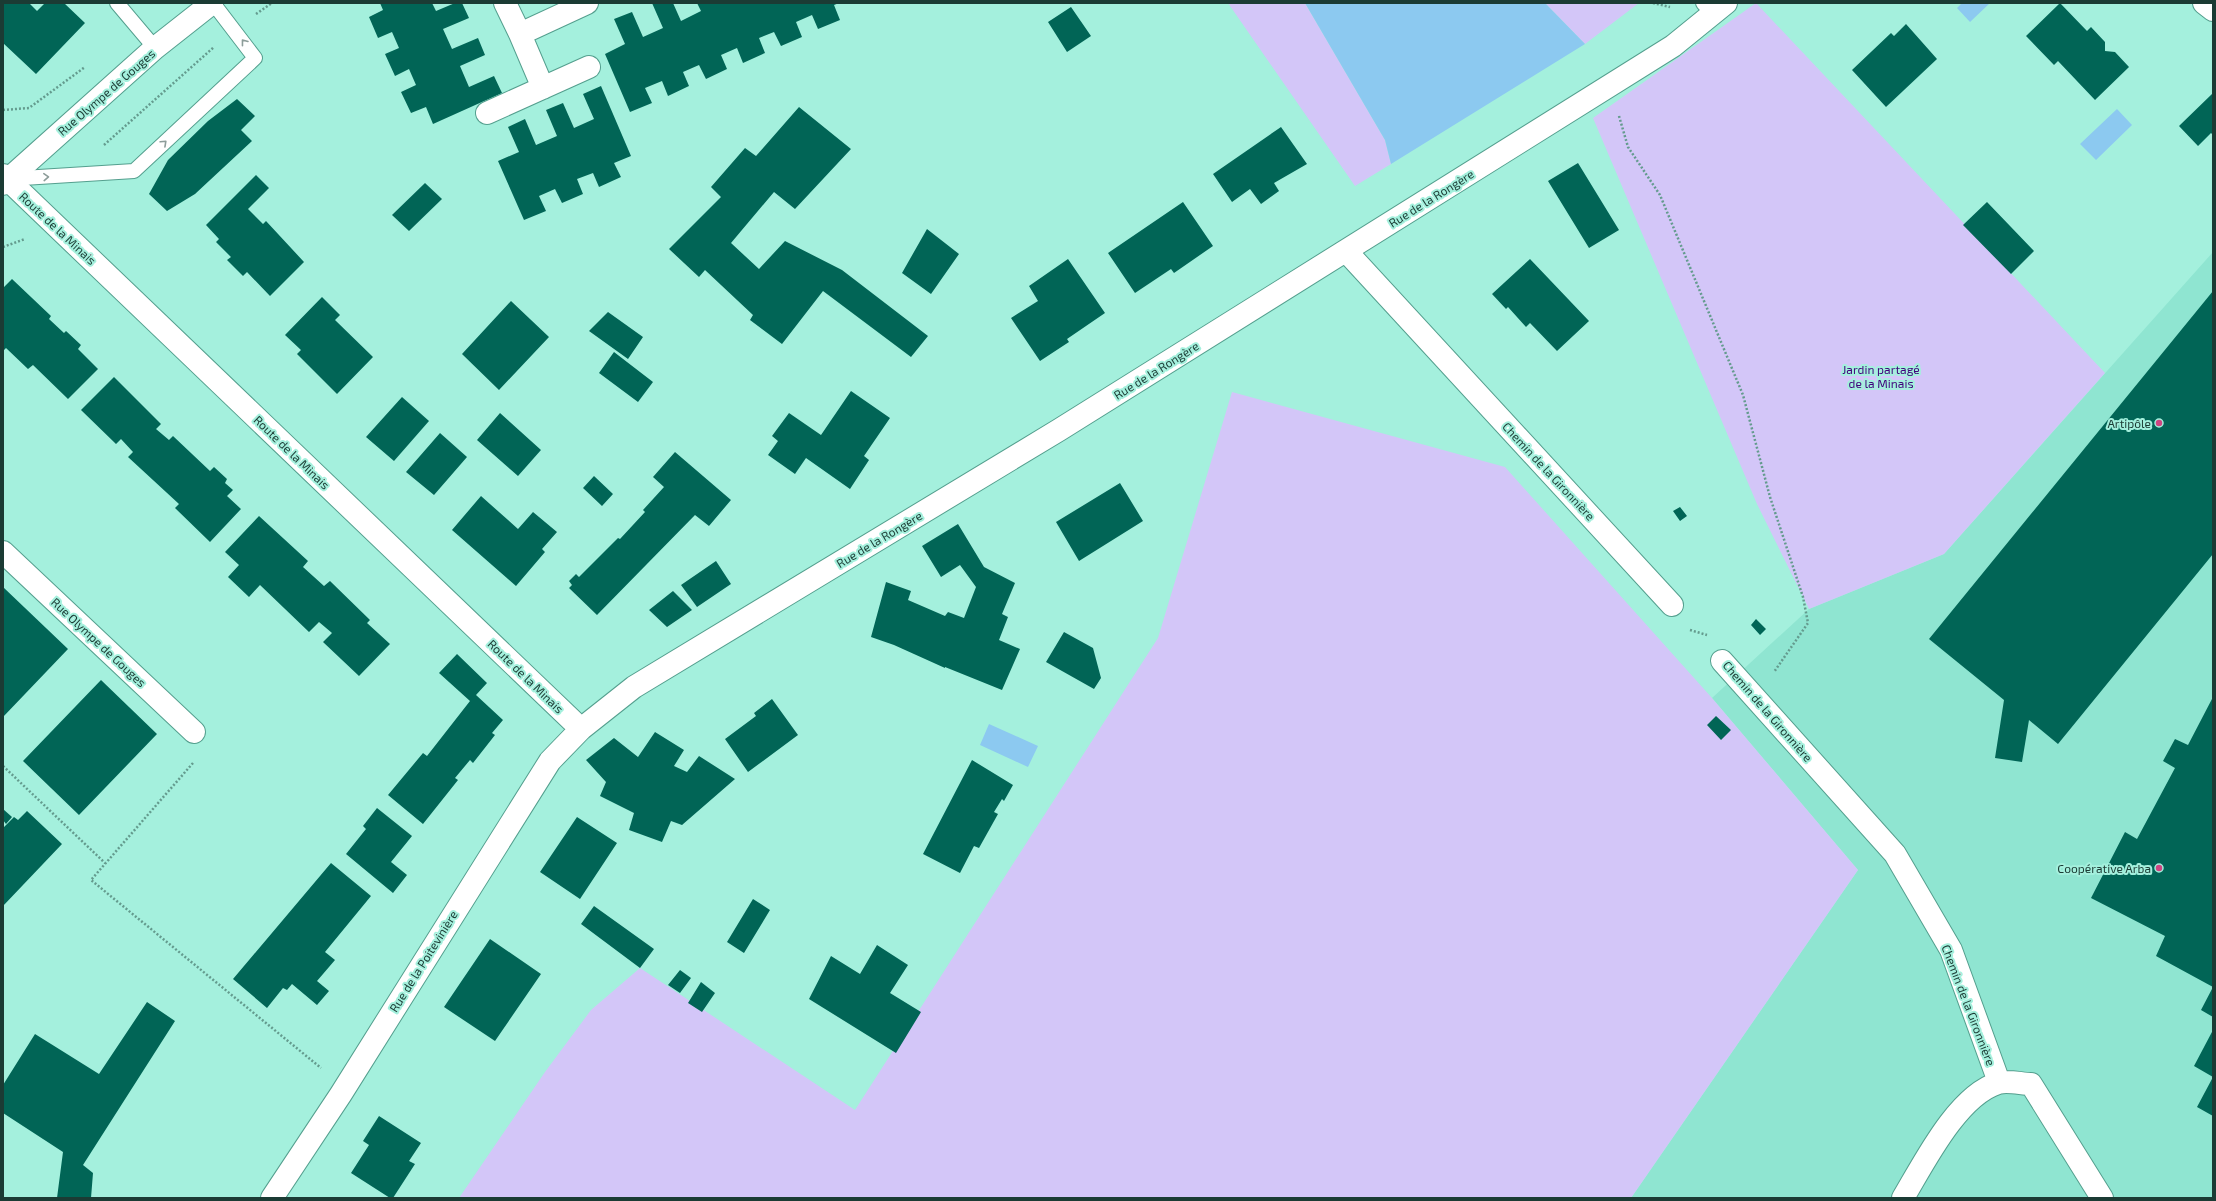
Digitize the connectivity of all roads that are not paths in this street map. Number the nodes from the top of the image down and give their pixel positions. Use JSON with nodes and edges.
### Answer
{"nodes":[{"id":1,"x":117,"y":3,"type":"edge"},
{"id":2,"x":213,"y":3,"type":"edge"},
{"id":3,"x":505,"y":3,"type":"edge"},
{"id":4,"x":587,"y":3,"type":"edge"},
{"id":5,"x":2204,"y":3,"type":"edge"},
{"id":6,"x":1714,"y":7,"type":"edge"},
{"id":7,"x":2213,"y":10,"type":"edge"},
{"id":8,"x":520,"y":34,"type":"junction"},
{"id":9,"x":155,"y":48,"type":"junction"},
{"id":10,"x":589,"y":67,"type":"dead end"},
{"id":11,"x":543,"y":88,"type":"junction"},
{"id":12,"x":487,"y":113,"type":"dead end"},
{"id":13,"x":4,"y":179,"type":"edge"},
{"id":14,"x":1346,"y":251,"type":"junction"},
{"id":15,"x":3,"y":552,"type":"edge"},
{"id":16,"x":1672,"y":605,"type":"road end"},
{"id":17,"x":1722,"y":661,"type":"road end"},
{"id":18,"x":581,"y":729,"type":"junction"},
{"id":19,"x":194,"y":732,"type":"road end"},
{"id":20,"x":1999,"y":1082,"type":"junction"},
{"id":21,"x":272,"y":1198,"type":"edge"},
{"id":22,"x":1903,"y":1198,"type":"edge"},
{"id":23,"x":2102,"y":1198,"type":"edge"}],
"edges":[{"from":1,"to":9,"type":"lane"},
{"from":2,"to":9,"type":"street","name":"Rue Olympe de Gouges"},
{"from":13,"to":2,"type":"lane","one_way":true},
{"from":3,"to":8,"type":"street"},
{"from":4,"to":8,"type":"street"},
{"from":5,"to":7,"type":"street"},
{"from":6,"to":14,"type":"street","name":"Rue de la Rongère"},
{"from":8,"to":11,"type":"street"},
{"from":9,"to":13,"type":"street","name":"Rue Olympe de Gouges"},
{"from":10,"to":11,"type":"street"},
{"from":11,"to":12,"type":"street"},
{"from":13,"to":18,"type":"street","name":"Route de la Minais"},
{"from":14,"to":16,"type":"street","name":"Chemin de la Gironnière"},
{"from":14,"to":18,"type":"street","name":"Rue de la Rongère"},
{"from":15,"to":19,"type":"street","name":"Rue Olympe de Gouges"},
{"from":17,"to":20,"type":"street","name":"Chemin de la Gironnière"},
{"from":18,"to":21,"type":"street","name":"Rue de la Poitevinière"},
{"from":20,"to":22,"type":"street"},
{"from":20,"to":23,"type":"street"}]}
